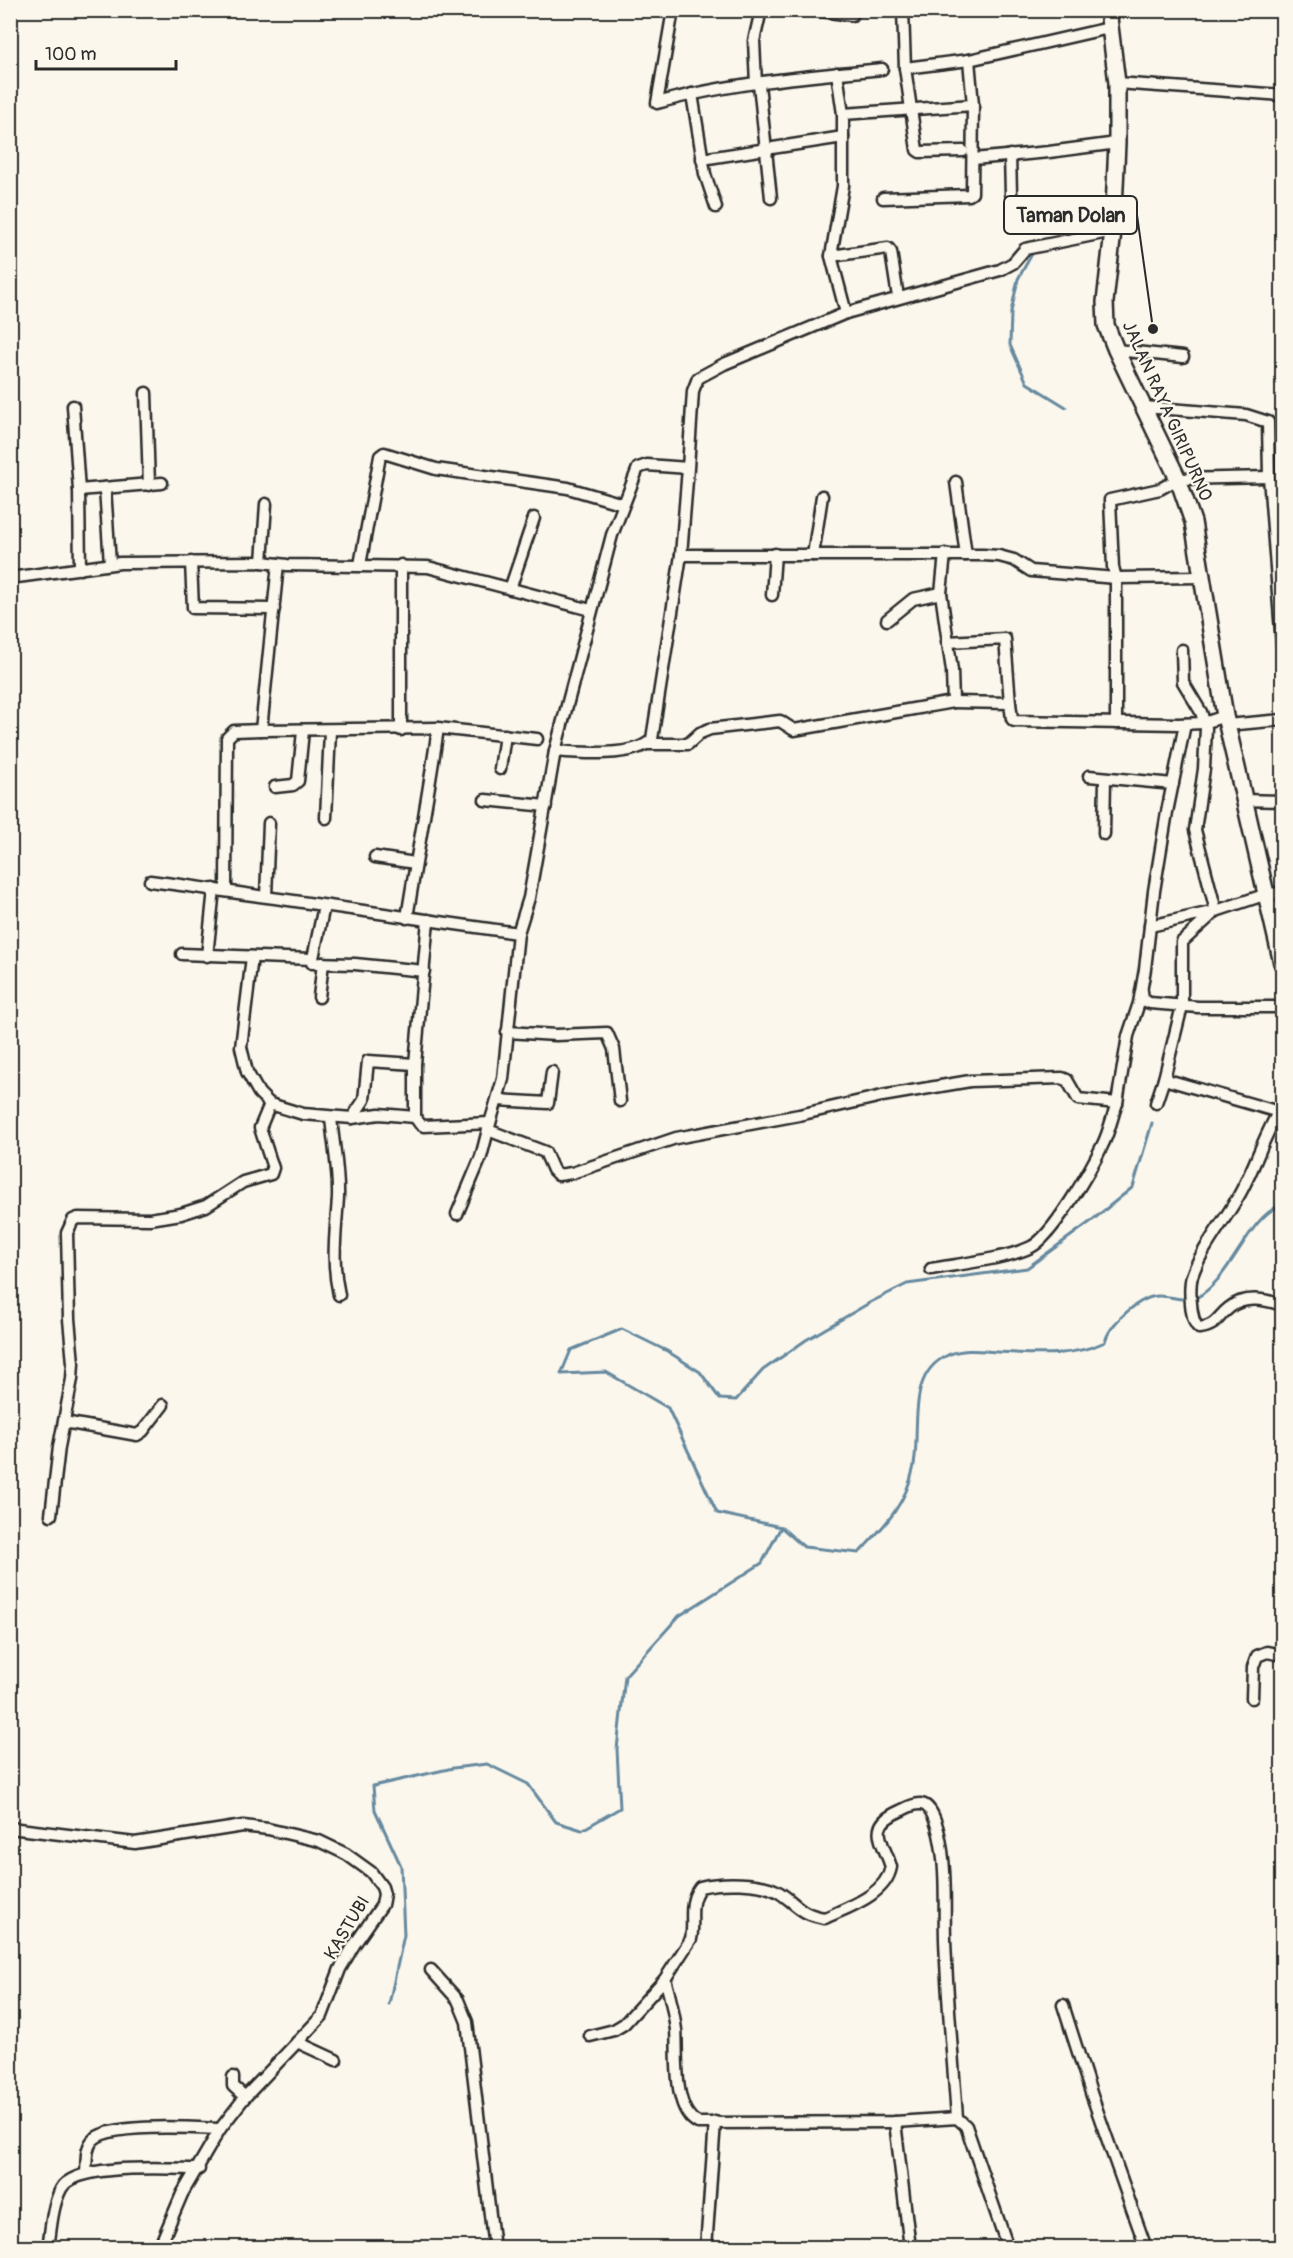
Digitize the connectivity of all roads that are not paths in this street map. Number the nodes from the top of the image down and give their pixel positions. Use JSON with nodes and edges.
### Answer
{"nodes":[{"id":1,"x":673,"y":10,"type":"edge"},
{"id":2,"x":760,"y":10,"type":"edge"},
{"id":3,"x":813,"y":10,"type":"edge"},
{"id":4,"x":855,"y":10,"type":"edge"},
{"id":5,"x":903,"y":10,"type":"edge"},
{"id":6,"x":1108,"y":10,"type":"edge"},
{"id":7,"x":1109,"y":28,"type":"junction"},
{"id":8,"x":969,"y":60,"type":"junction"},
{"id":9,"x":905,"y":68,"type":"junction"},
{"id":10,"x":882,"y":69,"type":"dead end"},
{"id":11,"x":837,"y":73,"type":"junction"},
{"id":12,"x":1117,"y":83,"type":"junction"},
{"id":13,"x":757,"y":84,"type":"junction"},
{"id":14,"x":692,"y":94,"type":"junction"},
{"id":15,"x":1282,"y":95,"type":"edge"},
{"id":16,"x":973,"y":105,"type":"junction"},
{"id":17,"x":912,"y":108,"type":"junction"},
{"id":18,"x":843,"y":114,"type":"junction"},
{"id":19,"x":843,"y":137,"type":"junction"},
{"id":20,"x":1117,"y":143,"type":"junction"},
{"id":21,"x":766,"y":150,"type":"junction"},
{"id":22,"x":963,"y":151,"type":"dead end"},
{"id":23,"x":1010,"y":154,"type":"junction"},
{"id":24,"x":702,"y":159,"type":"junction"},
{"id":25,"x":973,"y":159,"type":"junction"},
{"id":26,"x":1011,"y":194,"type":"dead end"},
{"id":27,"x":771,"y":198,"type":"dead end"},
{"id":28,"x":883,"y":198,"type":"dead end"},
{"id":29,"x":716,"y":207,"type":"dead end"},
{"id":30,"x":1113,"y":231,"type":"junction"},
{"id":31,"x":831,"y":256,"type":"junction"},
{"id":32,"x":898,"y":297,"type":"junction"},
{"id":33,"x":846,"y":313,"type":"junction"},
{"id":34,"x":1116,"y":350,"type":"junction"},
{"id":35,"x":1183,"y":357,"type":"dead end"},
{"id":36,"x":146,"y":393,"type":"dead end"},
{"id":37,"x":74,"y":406,"type":"dead end"},
{"id":38,"x":1144,"y":407,"type":"junction"},
{"id":39,"x":688,"y":468,"type":"junction"},
{"id":40,"x":1269,"y":477,"type":"junction"},
{"id":41,"x":1178,"y":479,"type":"junction"},
{"id":42,"x":956,"y":482,"type":"dead end"},
{"id":43,"x":162,"y":483,"type":"dead end"},
{"id":44,"x":149,"y":484,"type":"junction"},
{"id":45,"x":105,"y":488,"type":"junction"},
{"id":46,"x":79,"y":490,"type":"junction"},
{"id":47,"x":822,"y":496,"type":"dead end"},
{"id":48,"x":266,"y":504,"type":"dead end"},
{"id":49,"x":624,"y":504,"type":"junction"},
{"id":50,"x":534,"y":518,"type":"dead end"},
{"id":51,"x":775,"y":554,"type":"junction"},
{"id":52,"x":945,"y":554,"type":"junction"},
{"id":53,"x":681,"y":555,"type":"junction"},
{"id":54,"x":813,"y":555,"type":"junction"},
{"id":55,"x":966,"y":555,"type":"junction"},
{"id":56,"x":191,"y":562,"type":"junction"},
{"id":57,"x":262,"y":562,"type":"junction"},
{"id":58,"x":110,"y":564,"type":"junction"},
{"id":59,"x":278,"y":564,"type":"junction"},
{"id":60,"x":360,"y":565,"type":"junction"},
{"id":61,"x":402,"y":565,"type":"junction"},
{"id":62,"x":80,"y":569,"type":"junction"},
{"id":63,"x":1203,"y":577,"type":"junction"},
{"id":64,"x":10,"y":578,"type":"edge"},
{"id":65,"x":1116,"y":578,"type":"junction"},
{"id":66,"x":510,"y":589,"type":"junction"},
{"id":67,"x":941,"y":593,"type":"junction"},
{"id":68,"x":772,"y":595,"type":"dead end"},
{"id":69,"x":274,"y":609,"type":"junction"},
{"id":70,"x":591,"y":610,"type":"junction"},
{"id":71,"x":887,"y":620,"type":"dead end"},
{"id":72,"x":947,"y":642,"type":"junction"},
{"id":73,"x":1282,"y":645,"type":"edge"},
{"id":74,"x":1182,"y":650,"type":"dead end"},
{"id":75,"x":953,"y":702,"type":"junction"},
{"id":76,"x":1010,"y":703,"type":"junction"},
{"id":77,"x":1226,"y":720,"type":"junction"},
{"id":78,"x":1282,"y":720,"type":"edge"},
{"id":79,"x":1116,"y":723,"type":"junction"},
{"id":80,"x":1197,"y":723,"type":"junction"},
{"id":81,"x":438,"y":728,"type":"junction"},
{"id":82,"x":261,"y":730,"type":"junction"},
{"id":83,"x":401,"y":730,"type":"junction"},
{"id":84,"x":303,"y":731,"type":"junction"},
{"id":85,"x":330,"y":731,"type":"junction"},
{"id":86,"x":505,"y":735,"type":"junction"},
{"id":87,"x":537,"y":739,"type":"dead end"},
{"id":88,"x":647,"y":744,"type":"junction"},
{"id":89,"x":555,"y":751,"type":"junction"},
{"id":90,"x":500,"y":769,"type":"dead end"},
{"id":91,"x":1089,"y":776,"type":"dead end"},
{"id":92,"x":1104,"y":778,"type":"junction"},
{"id":93,"x":1173,"y":784,"type":"junction"},
{"id":94,"x":275,"y":787,"type":"dead end"},
{"id":95,"x":485,"y":800,"type":"dead end"},
{"id":96,"x":1243,"y":800,"type":"junction"},
{"id":97,"x":1282,"y":801,"type":"edge"},
{"id":98,"x":546,"y":806,"type":"junction"},
{"id":99,"x":326,"y":818,"type":"dead end"},
{"id":100,"x":269,"y":823,"type":"dead end"},
{"id":101,"x":1104,"y":834,"type":"dead end"},
{"id":102,"x":375,"y":857,"type":"dead end"},
{"id":103,"x":415,"y":863,"type":"junction"},
{"id":104,"x":150,"y":880,"type":"dead end"},
{"id":105,"x":214,"y":889,"type":"junction"},
{"id":106,"x":226,"y":890,"type":"junction"},
{"id":107,"x":1275,"y":893,"type":"edge"},
{"id":108,"x":266,"y":896,"type":"junction"},
{"id":109,"x":324,"y":906,"type":"junction"},
{"id":110,"x":1213,"y":912,"type":"junction"},
{"id":111,"x":407,"y":918,"type":"junction"},
{"id":112,"x":428,"y":920,"type":"junction"},
{"id":113,"x":1150,"y":926,"type":"junction"},
{"id":114,"x":518,"y":933,"type":"junction"},
{"id":115,"x":182,"y":954,"type":"dead end"},
{"id":116,"x":207,"y":956,"type":"junction"},
{"id":117,"x":252,"y":957,"type":"junction"},
{"id":118,"x":1282,"y":963,"type":"edge"},
{"id":119,"x":314,"y":965,"type":"junction"},
{"id":120,"x":424,"y":971,"type":"junction"},
{"id":121,"x":1142,"y":983,"type":"junction"},
{"id":122,"x":319,"y":997,"type":"dead end"},
{"id":123,"x":1178,"y":1005,"type":"junction"},
{"id":124,"x":1282,"y":1007,"type":"edge"},
{"id":125,"x":507,"y":1032,"type":"junction"},
{"id":126,"x":415,"y":1064,"type":"junction"},
{"id":127,"x":552,"y":1072,"type":"dead end"},
{"id":128,"x":1164,"y":1079,"type":"junction"},
{"id":129,"x":498,"y":1100,"type":"junction"},
{"id":130,"x":620,"y":1101,"type":"dead end"},
{"id":131,"x":1117,"y":1103,"type":"junction"},
{"id":132,"x":1156,"y":1103,"type":"dead end"},
{"id":133,"x":270,"y":1104,"type":"junction"},
{"id":134,"x":1281,"y":1109,"type":"edge"},
{"id":135,"x":331,"y":1117,"type":"junction"},
{"id":136,"x":415,"y":1117,"type":"junction"},
{"id":137,"x":352,"y":1118,"type":"junction"},
{"id":138,"x":489,"y":1127,"type":"junction"},
{"id":139,"x":457,"y":1214,"type":"dead end"},
{"id":140,"x":932,"y":1269,"type":"dead end"},
{"id":141,"x":339,"y":1295,"type":"dead end"},
{"id":142,"x":1282,"y":1305,"type":"edge"},
{"id":143,"x":163,"y":1405,"type":"dead end"},
{"id":144,"x":64,"y":1422,"type":"junction"},
{"id":145,"x":51,"y":1515,"type":"dead end"},
{"id":146,"x":1282,"y":1655,"type":"edge"},
{"id":147,"x":1252,"y":1698,"type":"dead end"},
{"id":148,"x":10,"y":1828,"type":"edge"},
{"id":149,"x":431,"y":1970,"type":"dead end"},
{"id":150,"x":665,"y":1979,"type":"junction"},
{"id":151,"x":1063,"y":2005,"type":"dead end"},
{"id":152,"x":590,"y":2036,"type":"dead end"},
{"id":153,"x":297,"y":2042,"type":"junction"},
{"id":154,"x":336,"y":2060,"type":"dead end"},
{"id":155,"x":233,"y":2077,"type":"dead end"},
{"id":156,"x":245,"y":2097,"type":"junction"},
{"id":157,"x":957,"y":2118,"type":"junction"},
{"id":158,"x":715,"y":2122,"type":"junction"},
{"id":159,"x":895,"y":2122,"type":"junction"},
{"id":160,"x":220,"y":2129,"type":"junction"},
{"id":161,"x":199,"y":2169,"type":"junction"},
{"id":162,"x":86,"y":2173,"type":"junction"},
{"id":163,"x":48,"y":2247,"type":"edge"},
{"id":164,"x":159,"y":2247,"type":"edge"},
{"id":165,"x":494,"y":2247,"type":"edge"},
{"id":166,"x":706,"y":2247,"type":"edge"},
{"id":167,"x":910,"y":2247,"type":"edge"},
{"id":168,"x":1008,"y":2247,"type":"edge"},
{"id":169,"x":1146,"y":2247,"type":"edge"}],
"edges":[{"from":1,"to":14,"type":"street"},
{"from":2,"to":13,"type":"street"},
{"from":3,"to":4,"type":"street"},
{"from":5,"to":9,"type":"street"},
{"from":6,"to":7,"type":"main road","name":"JALAN RAYA GIRIPURNO"},
{"from":7,"to":8,"type":"street"},
{"from":7,"to":12,"type":"main road","name":"JALAN RAYA GIRIPURNO"},
{"from":8,"to":9,"type":"street"},
{"from":8,"to":16,"type":"street"},
{"from":9,"to":17,"type":"street"},
{"from":10,"to":11,"type":"street"},
{"from":11,"to":13,"type":"street"},
{"from":11,"to":18,"type":"street"},
{"from":12,"to":15,"type":"street"},
{"from":12,"to":20,"type":"main road","name":"JALAN RAYA GIRIPURNO"},
{"from":13,"to":14,"type":"street"},
{"from":13,"to":21,"type":"street"},
{"from":14,"to":24,"type":"street"},
{"from":16,"to":17,"type":"street"},
{"from":16,"to":25,"type":"street"},
{"from":17,"to":18,"type":"street"},
{"from":17,"to":22,"type":"street"},
{"from":18,"to":19,"type":"street"},
{"from":19,"to":21,"type":"street"},
{"from":19,"to":31,"type":"street"},
{"from":20,"to":23,"type":"street"},
{"from":20,"to":30,"type":"main road","name":"JALAN RAYA GIRIPURNO"},
{"from":21,"to":24,"type":"street"},
{"from":21,"to":27,"type":"street"},
{"from":23,"to":25,"type":"street"},
{"from":23,"to":26,"type":"street"},
{"from":24,"to":29,"type":"street"},
{"from":25,"to":28,"type":"street"},
{"from":30,"to":32,"type":"street"},
{"from":30,"to":34,"type":"main road","name":"JALAN RAYA GIRIPURNO"},
{"from":31,"to":32,"type":"street"},
{"from":31,"to":33,"type":"street"},
{"from":32,"to":33,"type":"street"},
{"from":33,"to":39,"type":"street"},
{"from":34,"to":35,"type":"street"},
{"from":34,"to":38,"type":"main road","name":"JALAN RAYA GIRIPURNO"},
{"from":36,"to":44,"type":"street"},
{"from":37,"to":46,"type":"street"},
{"from":38,"to":40,"type":"street"},
{"from":38,"to":41,"type":"main road","name":"JALAN RAYA GIRIPURNO"},
{"from":39,"to":49,"type":"street"},
{"from":39,"to":53,"type":"street"},
{"from":40,"to":41,"type":"street"},
{"from":40,"to":73,"type":"street"},
{"from":41,"to":63,"type":"main road","name":"JALAN RAYA GIRIPURNO"},
{"from":41,"to":65,"type":"street"},
{"from":42,"to":55,"type":"street"},
{"from":43,"to":44,"type":"street"},
{"from":44,"to":45,"type":"street"},
{"from":45,"to":46,"type":"street"},
{"from":45,"to":58,"type":"street"},
{"from":46,"to":62,"type":"street"},
{"from":47,"to":54,"type":"street"},
{"from":48,"to":57,"type":"street"},
{"from":49,"to":60,"type":"street"},
{"from":49,"to":70,"type":"street"},
{"from":50,"to":66,"type":"street"},
{"from":51,"to":53,"type":"street"},
{"from":51,"to":54,"type":"street"},
{"from":51,"to":68,"type":"street"},
{"from":52,"to":54,"type":"street"},
{"from":52,"to":55,"type":"street"},
{"from":52,"to":67,"type":"street"},
{"from":53,"to":88,"type":"street"},
{"from":55,"to":65,"type":"street"},
{"from":56,"to":57,"type":"street"},
{"from":56,"to":58,"type":"street"},
{"from":56,"to":69,"type":"street"},
{"from":57,"to":59,"type":"street"},
{"from":58,"to":62,"type":"street"},
{"from":59,"to":60,"type":"street"},
{"from":59,"to":69,"type":"street"},
{"from":60,"to":61,"type":"street"},
{"from":61,"to":66,"type":"street"},
{"from":61,"to":83,"type":"street"},
{"from":62,"to":64,"type":"street"},
{"from":63,"to":65,"type":"street"},
{"from":63,"to":77,"type":"main road","name":"JALAN RAYA GIRIPURNO"},
{"from":65,"to":79,"type":"street"},
{"from":66,"to":70,"type":"street"},
{"from":67,"to":71,"type":"street"},
{"from":67,"to":72,"type":"street"},
{"from":69,"to":82,"type":"street"},
{"from":70,"to":89,"type":"street"},
{"from":72,"to":75,"type":"street"},
{"from":72,"to":76,"type":"street"},
{"from":74,"to":80,"type":"street"},
{"from":75,"to":76,"type":"street"},
{"from":75,"to":88,"type":"street"},
{"from":76,"to":79,"type":"street"},
{"from":77,"to":78,"type":"street"},
{"from":77,"to":80,"type":"street"},
{"from":77,"to":96,"type":"main road","name":"JALAN RAYA GIRIPURNO"},
{"from":79,"to":80,"type":"street"},
{"from":80,"to":93,"type":"street"},
{"from":80,"to":110,"type":"street"},
{"from":81,"to":83,"type":"street"},
{"from":81,"to":86,"type":"street"},
{"from":81,"to":103,"type":"street"},
{"from":82,"to":84,"type":"street"},
{"from":82,"to":106,"type":"street"},
{"from":83,"to":85,"type":"street"},
{"from":84,"to":85,"type":"street"},
{"from":84,"to":94,"type":"street"},
{"from":85,"to":99,"type":"street"},
{"from":86,"to":87,"type":"street"},
{"from":86,"to":90,"type":"street"},
{"from":88,"to":89,"type":"street"},
{"from":89,"to":98,"type":"street"},
{"from":91,"to":92,"type":"street"},
{"from":92,"to":93,"type":"street"},
{"from":92,"to":101,"type":"street"},
{"from":93,"to":113,"type":"street"},
{"from":95,"to":98,"type":"street"},
{"from":96,"to":97,"type":"street"},
{"from":96,"to":107,"type":"main road","name":"JALAN RAYA GIRIPURNO"},
{"from":98,"to":114,"type":"street"},
{"from":100,"to":108,"type":"street"},
{"from":102,"to":103,"type":"street"},
{"from":103,"to":111,"type":"street"},
{"from":104,"to":105,"type":"street"},
{"from":105,"to":106,"type":"street"},
{"from":105,"to":116,"type":"street"},
{"from":106,"to":108,"type":"street"},
{"from":107,"to":110,"type":"street"},
{"from":107,"to":118,"type":"main road","name":"JALAN RAYA GIRIPURNO"},
{"from":108,"to":109,"type":"street"},
{"from":109,"to":111,"type":"street"},
{"from":109,"to":119,"type":"street"},
{"from":110,"to":113,"type":"street"},
{"from":110,"to":123,"type":"street"},
{"from":111,"to":112,"type":"street"},
{"from":112,"to":114,"type":"street"},
{"from":112,"to":120,"type":"street"},
{"from":113,"to":121,"type":"street"},
{"from":114,"to":125,"type":"street"},
{"from":115,"to":116,"type":"street"},
{"from":116,"to":117,"type":"street"},
{"from":117,"to":119,"type":"street"},
{"from":117,"to":133,"type":"street"},
{"from":119,"to":120,"type":"street"},
{"from":119,"to":122,"type":"street"},
{"from":120,"to":126,"type":"street"},
{"from":121,"to":123,"type":"street"},
{"from":121,"to":131,"type":"street"},
{"from":123,"to":124,"type":"street"},
{"from":123,"to":128,"type":"street"},
{"from":125,"to":129,"type":"street"},
{"from":125,"to":130,"type":"street"},
{"from":126,"to":136,"type":"street"},
{"from":126,"to":137,"type":"street"},
{"from":127,"to":129,"type":"street"},
{"from":128,"to":132,"type":"street"},
{"from":128,"to":134,"type":"street"},
{"from":129,"to":138,"type":"street"},
{"from":131,"to":138,"type":"street"},
{"from":131,"to":140,"type":"street"},
{"from":133,"to":135,"type":"street"},
{"from":133,"to":144,"type":"street"},
{"from":134,"to":142,"type":"street"},
{"from":135,"to":137,"type":"street"},
{"from":135,"to":141,"type":"street"},
{"from":136,"to":137,"type":"street"},
{"from":136,"to":138,"type":"street"},
{"from":138,"to":139,"type":"street"},
{"from":143,"to":144,"type":"street"},
{"from":144,"to":145,"type":"street"},
{"from":146,"to":147,"type":"street"},
{"from":148,"to":153,"type":"street","name":"KASTUBI"},
{"from":149,"to":165,"type":"street"},
{"from":150,"to":152,"type":"street"},
{"from":150,"to":157,"type":"street"},
{"from":150,"to":158,"type":"street"},
{"from":151,"to":169,"type":"street"},
{"from":153,"to":154,"type":"street"},
{"from":153,"to":156,"type":"street","name":"KASTUBI"},
{"from":155,"to":156,"type":"street"},
{"from":156,"to":160,"type":"street","name":"KASTUBI"},
{"from":157,"to":159,"type":"street"},
{"from":157,"to":168,"type":"street"},
{"from":158,"to":159,"type":"street"},
{"from":158,"to":166,"type":"street"},
{"from":159,"to":167,"type":"street"},
{"from":160,"to":161,"type":"street","name":"KASTUBI"},
{"from":160,"to":162,"type":"street"},
{"from":161,"to":162,"type":"street"},
{"from":161,"to":164,"type":"street","name":"KASTUBI"},
{"from":162,"to":163,"type":"street"}]}
